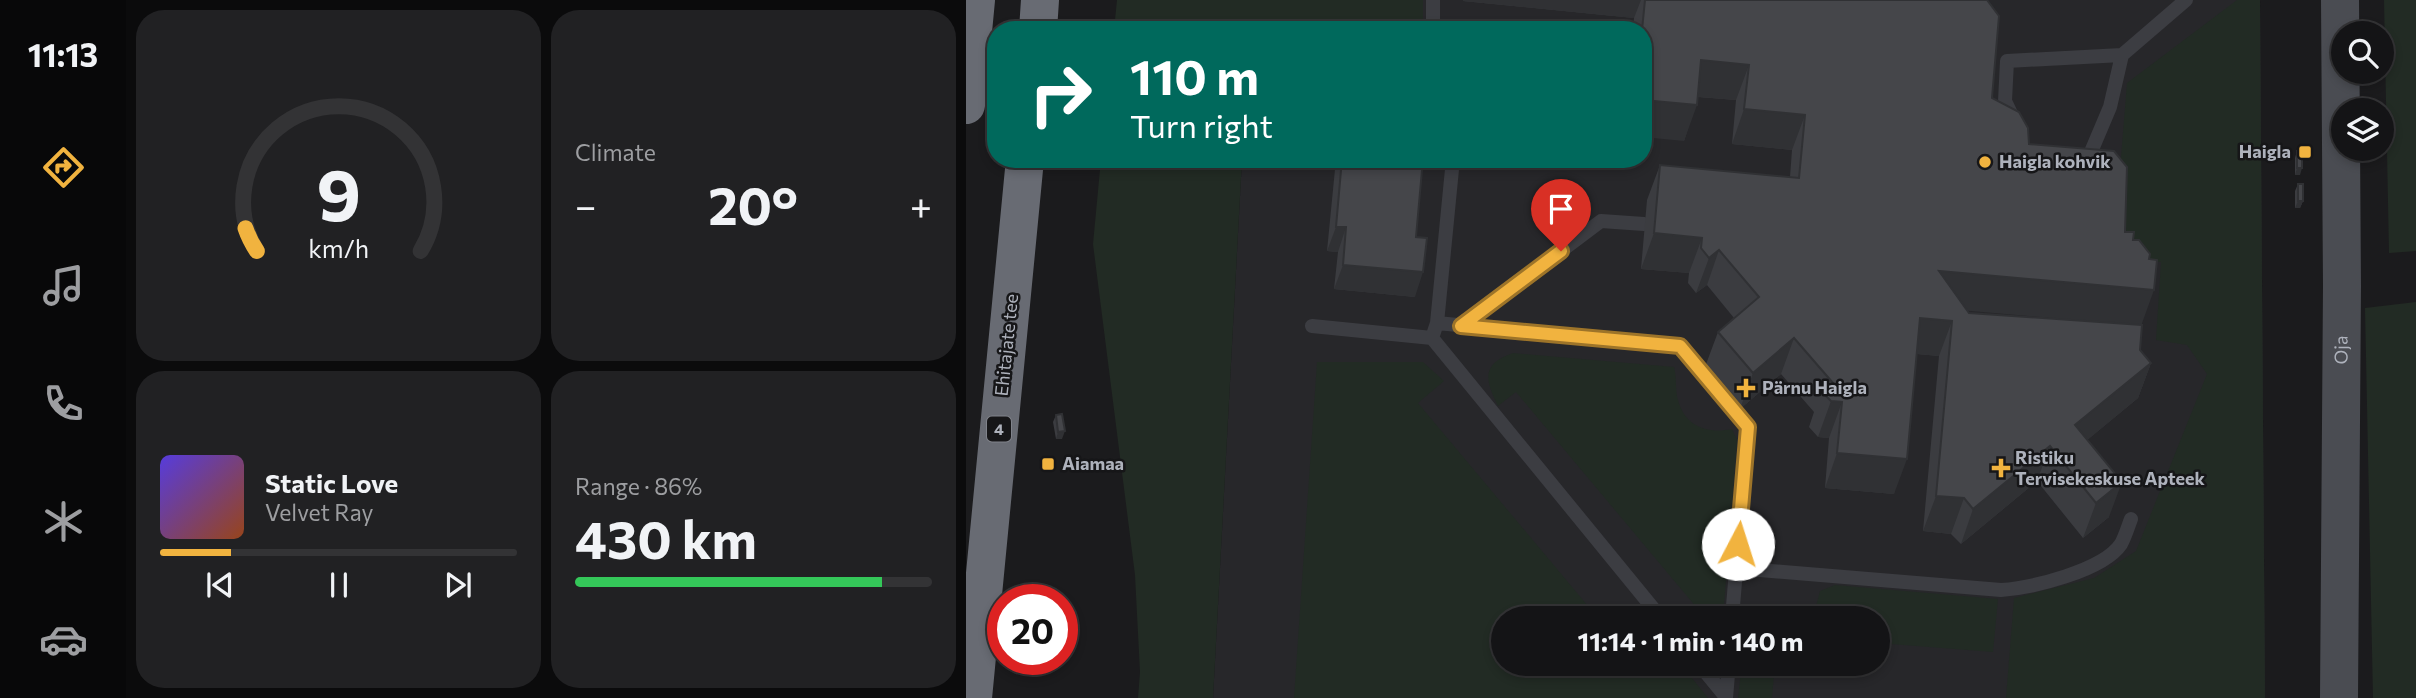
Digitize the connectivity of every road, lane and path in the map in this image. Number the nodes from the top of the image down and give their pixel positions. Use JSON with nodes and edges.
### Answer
{"nodes":[{"id":1,"x":976,"y":0,"type":"edge"},
{"id":2,"x":1040,"y":0,"type":"edge"},
{"id":3,"x":1433,"y":0,"type":"edge"},
{"id":4,"x":2186,"y":0,"type":"edge"},
{"id":5,"x":2340,"y":0,"type":"edge"},
{"id":6,"x":1039,"y":21,"type":"edge"},
{"id":7,"x":1433,"y":21,"type":"edge"},
{"id":8,"x":2122,"y":55,"type":"junction"},
{"id":9,"x":966,"y":104,"type":"edge"},
{"id":10,"x":2019,"y":131,"type":"edge"},
{"id":11,"x":2063,"y":159,"type":"edge"},
{"id":12,"x":1024,"y":168,"type":"edge"},
{"id":13,"x":1452,"y":168,"type":"edge"},
{"id":14,"x":1644,"y":223,"type":"dead end"},
{"id":15,"x":1437,"y":323,"type":"junction"},
{"id":16,"x":1312,"y":326,"type":"dead end"},
{"id":17,"x":1461,"y":326,"type":"junction"},
{"id":18,"x":1432,"y":338,"type":"junction"},
{"id":19,"x":2131,"y":519,"type":"dead end"},
{"id":20,"x":1737,"y":568,"type":"junction"},
{"id":21,"x":1651,"y":606,"type":"edge"},
{"id":22,"x":1733,"y":606,"type":"edge"},
{"id":23,"x":1708,"y":676,"type":"edge"},
{"id":24,"x":1728,"y":676,"type":"edge"},
{"id":25,"x":973,"y":698,"type":"edge"},
{"id":26,"x":1726,"y":698,"type":"edge"},
{"id":27,"x":2339,"y":698,"type":"edge"}],
"edges":[{"from":1,"to":9,"type":"highway"},
{"from":2,"to":6,"type":"highway"},
{"from":3,"to":7,"type":"lane"},
{"from":4,"to":8,"type":"lane"},
{"from":5,"to":27,"type":"street","name":"Oja"},
{"from":8,"to":10,"type":"lane"},
{"from":8,"to":11,"type":"lane"},
{"from":12,"to":25,"type":"highway","name":"Ehitajate tee","number":"4"},
{"from":13,"to":15,"type":"lane"},
{"from":14,"to":17,"type":"lane"},
{"from":15,"to":17,"type":"lane"},
{"from":15,"to":18,"type":"lane"},
{"from":16,"to":18,"type":"lane"},
{"from":17,"to":20,"type":"lane"},
{"from":18,"to":21,"type":"lane"},
{"from":19,"to":20,"type":"lane"},
{"from":20,"to":22,"type":"lane"},
{"from":23,"to":26,"type":"lane"},
{"from":24,"to":26,"type":"lane"}]}
